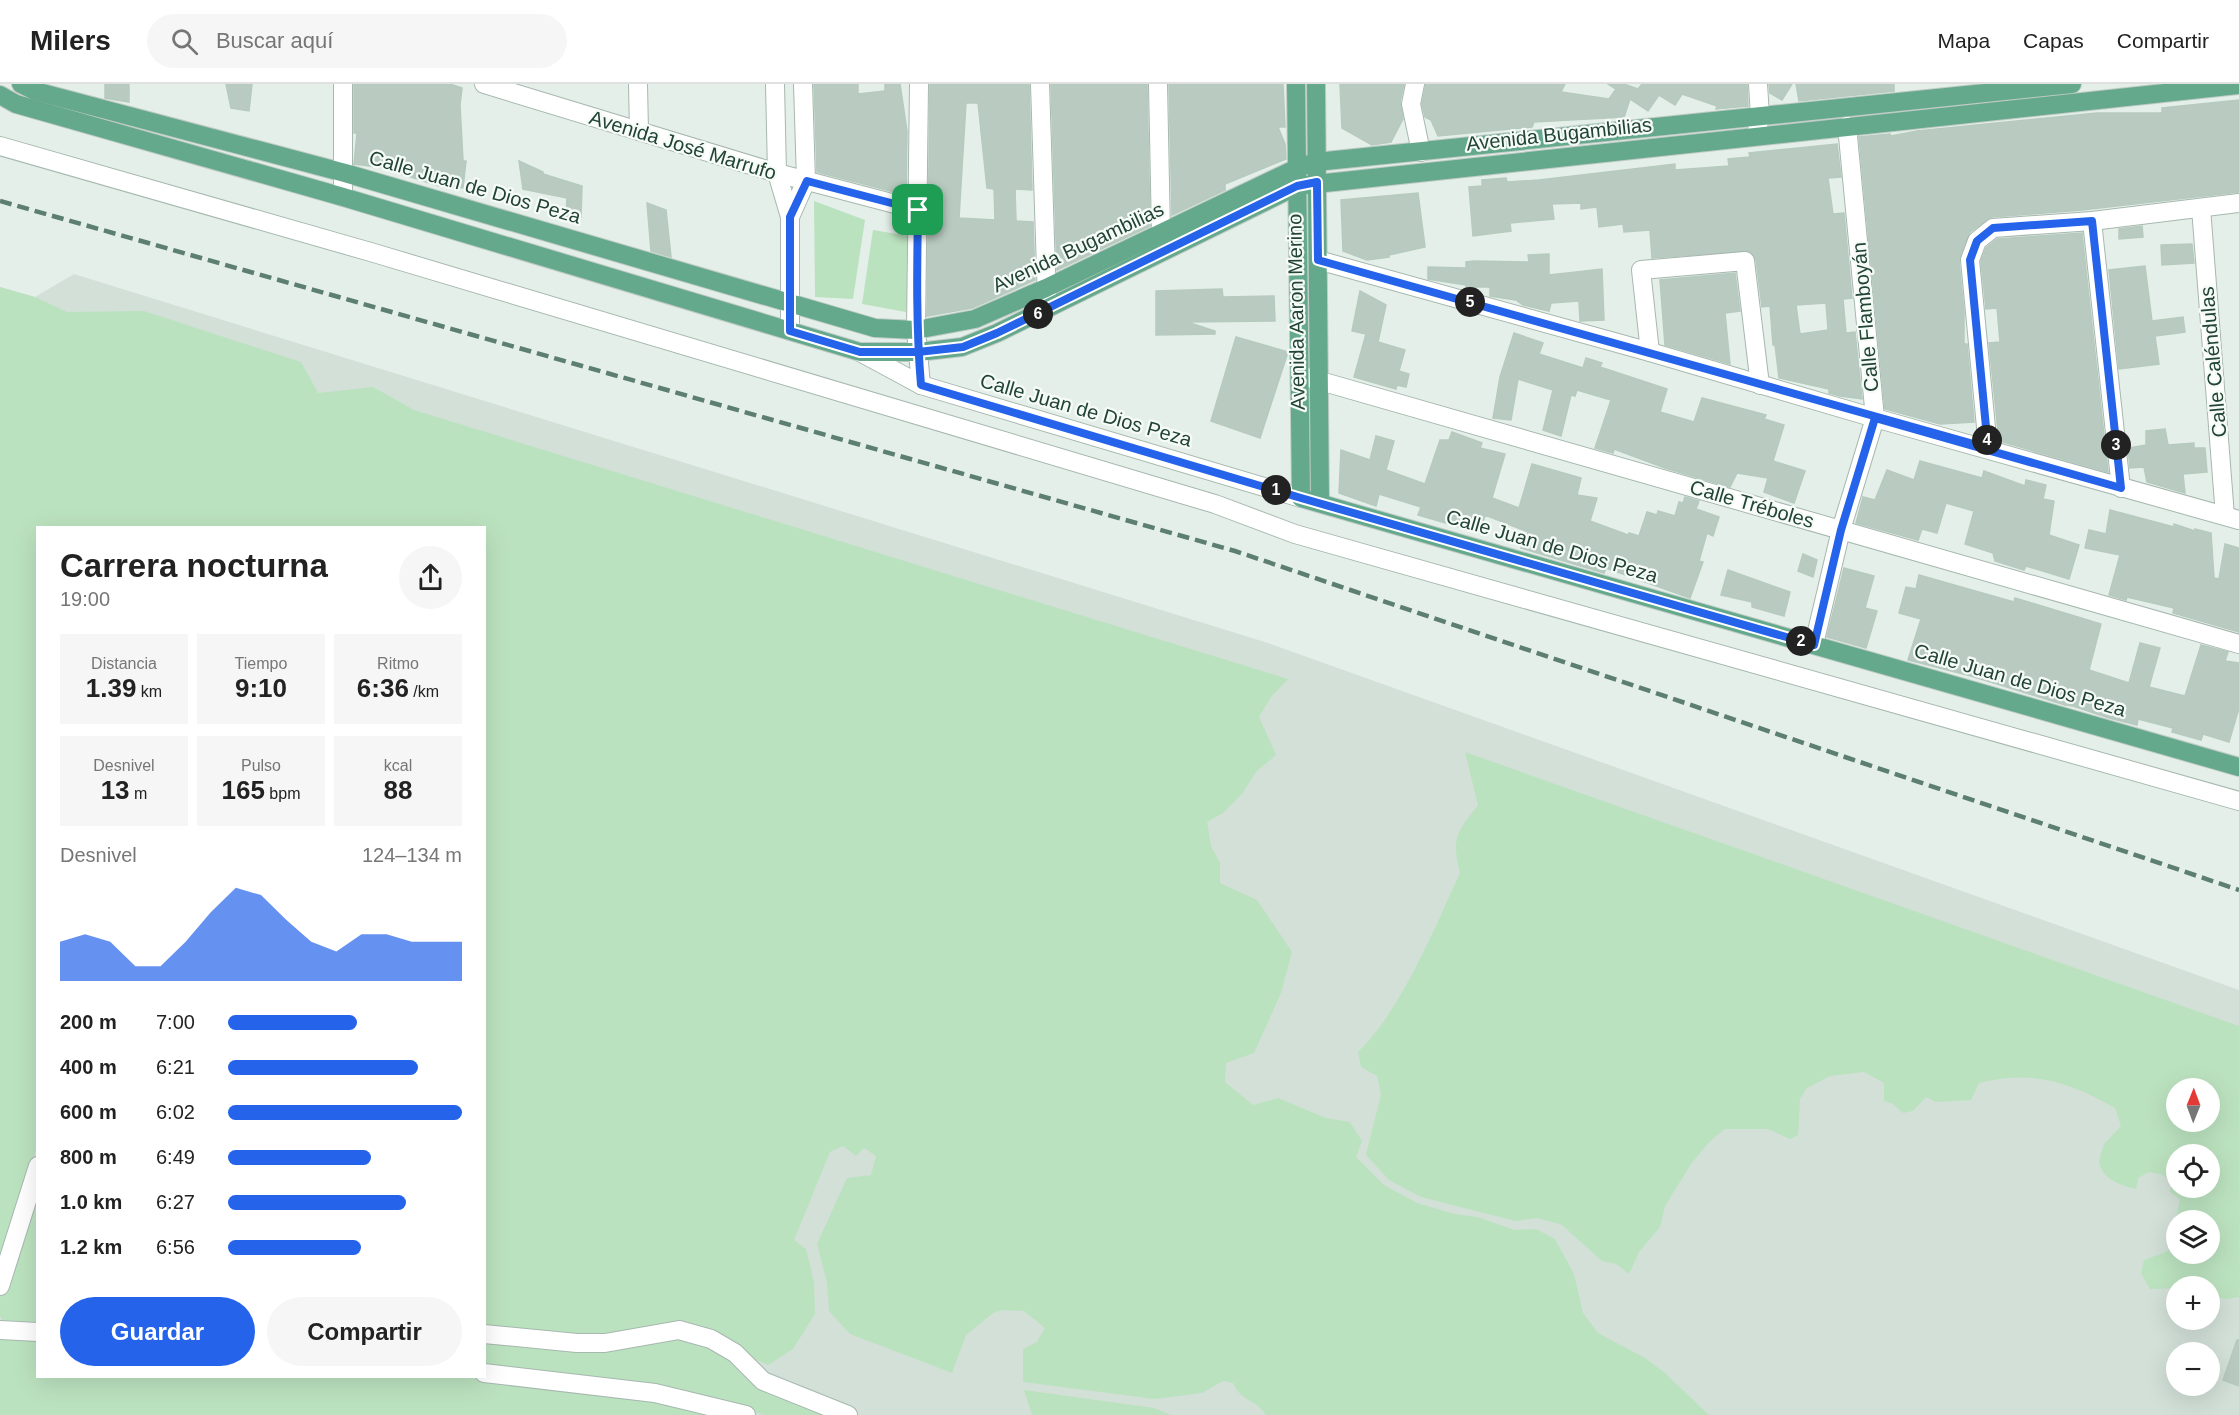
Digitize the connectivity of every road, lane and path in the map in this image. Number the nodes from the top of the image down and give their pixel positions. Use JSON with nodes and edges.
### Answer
{"nodes":[{"id":1,"x":21,"y":84,"type":"edge"},
{"id":2,"x":344,"y":84,"type":"edge"},
{"id":3,"x":484,"y":84,"type":"edge"},
{"id":4,"x":638,"y":84,"type":"edge"},
{"id":5,"x":774,"y":84,"type":"edge"},
{"id":6,"x":803,"y":84,"type":"edge"},
{"id":7,"x":919,"y":84,"type":"edge"},
{"id":8,"x":1040,"y":84,"type":"edge"},
{"id":9,"x":1158,"y":84,"type":"edge"},
{"id":10,"x":1296,"y":84,"type":"edge"},
{"id":11,"x":1316,"y":84,"type":"edge"},
{"id":12,"x":1415,"y":84,"type":"edge"},
{"id":13,"x":1758,"y":84,"type":"edge"},
{"id":14,"x":2072,"y":84,"type":"edge"},
{"id":15,"x":2239,"y":85,"type":"edge"},
{"id":16,"x":1982,"y":88,"type":"edge"},
{"id":17,"x":533,"y":92,"type":"edge"},
{"id":18,"x":2065,"y":94,"type":"edge"},
{"id":19,"x":0,"y":95,"type":"edge"},
{"id":20,"x":1760,"y":116,"type":"junction"},
{"id":21,"x":1847,"y":126,"type":"junction"},
{"id":22,"x":639,"y":131,"type":"junction"},
{"id":23,"x":1755,"y":136,"type":"junction"},
{"id":24,"x":0,"y":146,"type":"edge"},
{"id":25,"x":1421,"y":152,"type":"junction"},
{"id":26,"x":1316,"y":162,"type":"junction"},
{"id":27,"x":345,"y":173,"type":"junction"},
{"id":28,"x":777,"y":173,"type":"junction"},
{"id":29,"x":1297,"y":177,"type":"junction"},
{"id":30,"x":807,"y":181,"type":"junction"},
{"id":31,"x":1317,"y":182,"type":"junction"},
{"id":32,"x":343,"y":196,"type":"junction"},
{"id":33,"x":2239,"y":203,"type":"edge"},
{"id":34,"x":2201,"y":208,"type":"junction"},
{"id":35,"x":918,"y":210,"type":"junction"},
{"id":36,"x":790,"y":217,"type":"junction"},
{"id":37,"x":2092,"y":221,"type":"junction"},
{"id":38,"x":1161,"y":233,"type":"junction"},
{"id":39,"x":1318,"y":260,"type":"junction"},
{"id":40,"x":1046,"y":288,"type":"junction"},
{"id":41,"x":790,"y":304,"type":"junction"},
{"id":42,"x":1048,"y":309,"type":"junction"},
{"id":43,"x":916,"y":330,"type":"junction"},
{"id":44,"x":790,"y":331,"type":"junction"},
{"id":45,"x":860,"y":352,"type":"junction"},
{"id":46,"x":918,"y":352,"type":"junction"},
{"id":47,"x":1650,"y":352,"type":"junction"},
{"id":48,"x":1300,"y":376,"type":"junction"},
{"id":49,"x":1319,"y":380,"type":"junction"},
{"id":50,"x":921,"y":385,"type":"junction"},
{"id":51,"x":1760,"y":385,"type":"junction"},
{"id":52,"x":1875,"y":418,"type":"junction"},
{"id":53,"x":1988,"y":448,"type":"junction"},
{"id":54,"x":2121,"y":488,"type":"junction"},
{"id":55,"x":1301,"y":498,"type":"junction"},
{"id":56,"x":1320,"y":503,"type":"junction"},
{"id":57,"x":2232,"y":518,"type":"edge"},
{"id":58,"x":1841,"y":530,"type":"junction"},
{"id":59,"x":2239,"y":644,"type":"edge"},
{"id":60,"x":1814,"y":645,"type":"junction"},
{"id":61,"x":2239,"y":767,"type":"edge"},
{"id":62,"x":2239,"y":801,"type":"edge"},
{"id":63,"x":36,"y":1172,"type":"edge"},
{"id":64,"x":0,"y":1286,"type":"edge"},
{"id":65,"x":0,"y":1330,"type":"edge"},
{"id":66,"x":36,"y":1332,"type":"edge"},
{"id":67,"x":486,"y":1335,"type":"edge"},
{"id":68,"x":486,"y":1373,"type":"edge"},
{"id":69,"x":746,"y":1415,"type":"edge"},
{"id":70,"x":848,"y":1415,"type":"edge"}],
"edges":[{"from":1,"to":27,"type":"main road","name":"Calle Juan de Dios Peza"},
{"from":2,"to":27,"type":"street"},
{"from":3,"to":17,"type":"street","name":"Avenida José Marrufo"},
{"from":4,"to":22,"type":"street"},
{"from":5,"to":28,"type":"street"},
{"from":6,"to":30,"type":"street"},
{"from":7,"to":35,"type":"street"},
{"from":8,"to":40,"type":"street"},
{"from":9,"to":38,"type":"street"},
{"from":10,"to":29,"type":"main road","name":"Avenida Aaron Merino"},
{"from":11,"to":26,"type":"main road","name":"Avenida Aaron Merino"},
{"from":12,"to":25,"type":"street"},
{"from":13,"to":20,"type":"street"},
{"from":14,"to":18,"type":"main road","name":"Avenida Bugambilias"},
{"from":15,"to":18,"type":"main road","name":"Avenida Bugambilias"},
{"from":16,"to":18,"type":"main road","name":"Avenida Bugambilias"},
{"from":16,"to":20,"type":"main road","name":"Avenida Bugambilias"},
{"from":17,"to":22,"type":"street","name":"Avenida José Marrufo"},
{"from":18,"to":21,"type":"main road","name":"Avenida Bugambilias"},
{"from":19,"to":32,"type":"main road","name":"Calle Juan de Dios Peza"},
{"from":20,"to":23,"type":"street"},
{"from":20,"to":25,"type":"main road","name":"Avenida Bugambilias"},
{"from":21,"to":23,"type":"main road","name":"Avenida Bugambilias"},
{"from":21,"to":52,"type":"street","name":"Calle Flamboyán"},
{"from":22,"to":28,"type":"street","name":"Avenida José Marrufo"},
{"from":23,"to":31,"type":"main road","name":"Avenida Bugambilias"},
{"from":24,"to":62,"type":"street"},
{"from":25,"to":26,"type":"main road","name":"Avenida Bugambilias"},
{"from":26,"to":29,"type":"main road","name":"Avenida Bugambilias"},
{"from":26,"to":31,"type":"main road","name":"Avenida Aaron Merino"},
{"from":27,"to":32,"type":"street"},
{"from":27,"to":41,"type":"main road","name":"Calle Juan de Dios Peza"},
{"from":28,"to":30,"type":"street","name":"Avenida José Marrufo"},
{"from":28,"to":36,"type":"street"},
{"from":29,"to":31,"type":"main road","name":"Avenida Bugambilias"},
{"from":29,"to":38,"type":"main road","name":"Avenida Bugambilias"},
{"from":29,"to":42,"type":"main road","name":"Avenida Bugambilias"},
{"from":29,"to":48,"type":"main road","name":"Avenida Aaron Merino"},
{"from":30,"to":35,"type":"street","name":"Avenida José Marrufo"},
{"from":30,"to":36,"type":"street"},
{"from":31,"to":39,"type":"main road","name":"Avenida Aaron Merino"},
{"from":32,"to":44,"type":"main road","name":"Calle Juan de Dios Peza"},
{"from":33,"to":34,"type":"street"},
{"from":34,"to":37,"type":"street"},
{"from":34,"to":57,"type":"street","name":"Calle Caléndulas"},
{"from":35,"to":43,"type":"street"},
{"from":36,"to":41,"type":"street"},
{"from":37,"to":53,"type":"street"},
{"from":37,"to":54,"type":"street"},
{"from":38,"to":40,"type":"main road","name":"Avenida Bugambilias"},
{"from":39,"to":47,"type":"street"},
{"from":39,"to":49,"type":"main road","name":"Avenida Aaron Merino"},
{"from":40,"to":42,"type":"street"},
{"from":40,"to":43,"type":"main road","name":"Avenida Bugambilias"},
{"from":41,"to":43,"type":"main road","name":"Calle Juan de Dios Peza"},
{"from":41,"to":44,"type":"street"},
{"from":42,"to":46,"type":"main road","name":"Avenida Bugambilias"},
{"from":43,"to":46,"type":"street"},
{"from":44,"to":45,"type":"main road","name":"Calle Juan de Dios Peza"},
{"from":45,"to":46,"type":"main road","name":"Calle Juan de Dios Peza"},
{"from":45,"to":50,"type":"street","name":"Calle Juan de Dios Peza"},
{"from":46,"to":50,"type":"street"},
{"from":47,"to":51,"type":"street"},
{"from":47,"to":51,"type":"street"},
{"from":48,"to":49,"type":"street","name":"Calle Tréboles"},
{"from":48,"to":55,"type":"main road","name":"Avenida Aaron Merino"},
{"from":49,"to":56,"type":"main road","name":"Avenida Aaron Merino"},
{"from":49,"to":58,"type":"street","name":"Calle Tréboles"},
{"from":50,"to":55,"type":"street","name":"Calle Juan de Dios Peza"},
{"from":51,"to":52,"type":"street"},
{"from":52,"to":53,"type":"street"},
{"from":52,"to":58,"type":"street","name":"Calle Flamboyán"},
{"from":53,"to":54,"type":"street"},
{"from":54,"to":57,"type":"street"},
{"from":55,"to":56,"type":"main road","name":"Calle Juan de Dios Peza"},
{"from":56,"to":60,"type":"main road","name":"Calle Juan de Dios Peza"},
{"from":58,"to":59,"type":"street","name":"Calle Tréboles"},
{"from":58,"to":60,"type":"street","name":"Calle Flamboyán"},
{"from":60,"to":61,"type":"main road","name":"Calle Juan de Dios Peza"},
{"from":63,"to":64,"type":"street"},
{"from":65,"to":66,"type":"street"},
{"from":67,"to":70,"type":"street"},
{"from":68,"to":69,"type":"street"}]}
